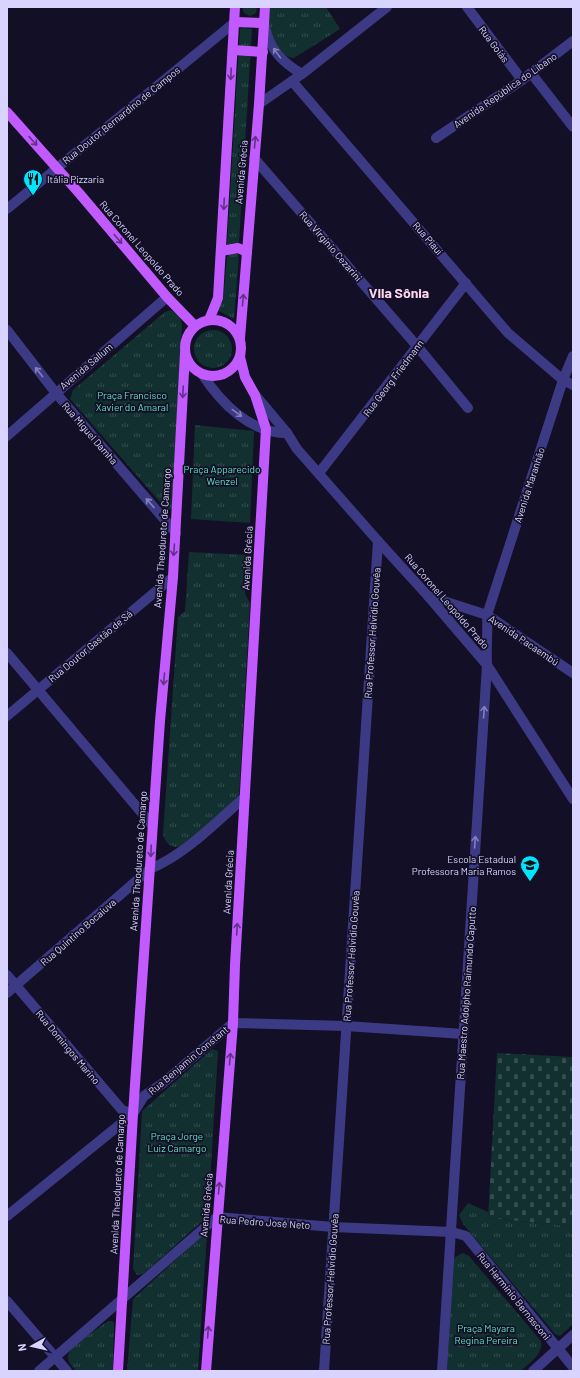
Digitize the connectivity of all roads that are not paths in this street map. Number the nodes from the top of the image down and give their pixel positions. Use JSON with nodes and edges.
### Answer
{"nodes":[{"id":1,"x":236,"y":7,"type":"edge"},
{"id":2,"x":265,"y":7,"type":"edge"},
{"id":3,"x":387,"y":7,"type":"edge"},
{"id":4,"x":467,"y":7,"type":"edge"},
{"id":5,"x":235,"y":22,"type":"junction"},
{"id":6,"x":264,"y":23,"type":"junction"},
{"id":7,"x":573,"y":41,"type":"edge"},
{"id":8,"x":233,"y":50,"type":"junction"},
{"id":9,"x":263,"y":52,"type":"junction"},
{"id":10,"x":531,"y":73,"type":"junction"},
{"id":11,"x":302,"y":74,"type":"junction"},
{"id":12,"x":522,"y":80,"type":"junction"},
{"id":13,"x":292,"y":81,"type":"junction"},
{"id":14,"x":259,"y":104,"type":"junction"},
{"id":15,"x":7,"y":112,"type":"edge"},
{"id":16,"x":573,"y":127,"type":"edge"},
{"id":17,"x":436,"y":138,"type":"dead end"},
{"id":18,"x":254,"y":158,"type":"junction"},
{"id":19,"x":57,"y":167,"type":"junction"},
{"id":20,"x":7,"y":209,"type":"edge"},
{"id":21,"x":221,"y":251,"type":"junction"},
{"id":22,"x":247,"y":252,"type":"junction"},
{"id":23,"x":466,"y":283,"type":"junction"},
{"id":24,"x":167,"y":297,"type":"junction"},
{"id":25,"x":209,"y":320,"type":"junction"},
{"id":26,"x":195,"y":326,"type":"junction"},
{"id":27,"x":7,"y":330,"type":"edge"},
{"id":28,"x":240,"y":338,"type":"junction"},
{"id":29,"x":418,"y":346,"type":"junction"},
{"id":30,"x":185,"y":353,"type":"junction"},
{"id":31,"x":573,"y":356,"type":"edge"},
{"id":32,"x":240,"y":357,"type":"junction"},
{"id":33,"x":202,"y":374,"type":"junction"},
{"id":34,"x":563,"y":380,"type":"junction"},
{"id":35,"x":573,"y":385,"type":"edge"},
{"id":36,"x":55,"y":392,"type":"junction"},
{"id":37,"x":255,"y":395,"type":"junction"},
{"id":38,"x":468,"y":408,"type":"dead end"},
{"id":39,"x":266,"y":429,"type":"junction"},
{"id":40,"x":287,"y":433,"type":"junction"},
{"id":41,"x":7,"y":436,"type":"edge"},
{"id":42,"x":319,"y":473,"type":"junction"},
{"id":43,"x":176,"y":532,"type":"junction"},
{"id":44,"x":378,"y":541,"type":"junction"},
{"id":45,"x":173,"y":576,"type":"junction"},
{"id":46,"x":428,"y":596,"type":"junction"},
{"id":47,"x":487,"y":614,"type":"junction"},
{"id":48,"x":7,"y":653,"type":"edge"},
{"id":49,"x":487,"y":665,"type":"junction"},
{"id":50,"x":573,"y":673,"type":"edge"},
{"id":51,"x":39,"y":689,"type":"junction"},
{"id":52,"x":7,"y":716,"type":"edge"},
{"id":53,"x":245,"y":797,"type":"junction"},
{"id":54,"x":573,"y":799,"type":"edge"},
{"id":55,"x":152,"y":825,"type":"junction"},
{"id":56,"x":150,"y":869,"type":"junction"},
{"id":57,"x":7,"y":974,"type":"edge"},
{"id":58,"x":16,"y":986,"type":"junction"},
{"id":59,"x":7,"y":993,"type":"edge"},
{"id":60,"x":233,"y":1023,"type":"junction"},
{"id":61,"x":346,"y":1026,"type":"junction"},
{"id":62,"x":462,"y":1034,"type":"junction"},
{"id":63,"x":132,"y":1114,"type":"junction"},
{"id":64,"x":7,"y":1216,"type":"edge"},
{"id":65,"x":216,"y":1217,"type":"junction"},
{"id":66,"x":333,"y":1227,"type":"junction"},
{"id":67,"x":452,"y":1232,"type":"junction"},
{"id":68,"x":123,"y":1299,"type":"junction"},
{"id":69,"x":7,"y":1301,"type":"edge"},
{"id":70,"x":573,"y":1335,"type":"edge"},
{"id":71,"x":558,"y":1349,"type":"junction"},
{"id":72,"x":55,"y":1358,"type":"junction"},
{"id":73,"x":573,"y":1367,"type":"edge"},
{"id":74,"x":40,"y":1371,"type":"edge"},
{"id":75,"x":67,"y":1371,"type":"edge"},
{"id":76,"x":118,"y":1371,"type":"edge"},
{"id":77,"x":206,"y":1371,"type":"edge"},
{"id":78,"x":324,"y":1371,"type":"edge"},
{"id":79,"x":442,"y":1371,"type":"edge"},
{"id":80,"x":533,"y":1371,"type":"edge"}],
"edges":[{"from":1,"to":5,"type":"main road","name":"Avenida Grécia"},
{"from":2,"to":6,"type":"main road","name":"Avenida Grécia"},
{"from":3,"to":11,"type":"street"},
{"from":4,"to":12,"type":"street","name":"Rua Goiás"},
{"from":5,"to":6,"type":"main road"},
{"from":5,"to":8,"type":"main road","name":"Avenida Grécia"},
{"from":5,"to":19,"type":"street","name":"Rua Doutor Bernardino de Campos"},
{"from":6,"to":9,"type":"main road","name":"Avenida Grécia"},
{"from":11,"to":6,"type":"street","one_way":true},
{"from":7,"to":10,"type":"street","name":"Avenida República do Líbano"},
{"from":8,"to":9,"type":"main road"},
{"from":8,"to":21,"type":"main road","name":"Avenida Grécia","one_way":true},
{"from":9,"to":14,"type":"main road","name":"Avenida Grécia"},
{"from":10,"to":12,"type":"street","name":"Avenida República do Líbano"},
{"from":10,"to":16,"type":"street"},
{"from":11,"to":13,"type":"street"},
{"from":12,"to":17,"type":"street","name":"Avenida República do Líbano"},
{"from":13,"to":14,"type":"street"},
{"from":13,"to":23,"type":"street","name":"Rua Piauí"},
{"from":18,"to":14,"type":"main road","name":"Avenida Grécia","one_way":true},
{"from":15,"to":19,"type":"main road","name":"Rua Coronel Leopoldo Prado","one_way":true},
{"from":18,"to":22,"type":"main road","name":"Avenida Grécia"},
{"from":18,"to":29,"type":"street","name":"Rua Virginio Cezarini"},
{"from":19,"to":20,"type":"street","name":"Rua Doutor Bernardino de Campos"},
{"from":19,"to":24,"type":"main road","name":"Rua Coronel Leopoldo Prado","one_way":true},
{"from":21,"to":22,"type":"main road"},
{"from":21,"to":25,"type":"main road","name":"Avenida Grécia"},
{"from":28,"to":22,"type":"main road","name":"Avenida Grécia","one_way":true},
{"from":23,"to":29,"type":"street","name":"Rua Georg Friedmann"},
{"from":23,"to":34,"type":"street","name":"Rua Piauí"},
{"from":24,"to":26,"type":"main road","name":"Rua Coronel Leopoldo Prado"},
{"from":24,"to":36,"type":"street","name":"Avenida Sallum"},
{"from":25,"to":26,"type":"main road"},
{"from":25,"to":28,"type":"main road"},
{"from":26,"to":30,"type":"main road"},
{"from":36,"to":27,"type":"street","name":"Rua Miguel Damha","one_way":true},
{"from":28,"to":32,"type":"main road"},
{"from":29,"to":38,"type":"street","name":"Rua Virginio Cezarini"},
{"from":29,"to":42,"type":"street","name":"Rua Georg Friedmann"},
{"from":30,"to":33,"type":"main road"},
{"from":30,"to":43,"type":"main road","name":"Avenida Theodureto de Camargo","one_way":true},
{"from":31,"to":34,"type":"street","name":"Avenida Maranhão"},
{"from":32,"to":33,"type":"main road"},
{"from":32,"to":37,"type":"main road","name":"Rua Coronel Leopoldo Prado"},
{"from":33,"to":39,"type":"street","one_way":true},
{"from":34,"to":35,"type":"street","name":"Rua Piauí"},
{"from":34,"to":47,"type":"street","name":"Avenida Maranhão"},
{"from":36,"to":41,"type":"street","name":"Avenida Sallum"},
{"from":43,"to":36,"type":"street","name":"Rua Miguel Damha","one_way":true},
{"from":37,"to":39,"type":"main road","name":"Avenida Grécia"},
{"from":37,"to":40,"type":"street","name":"Rua Coronel Leopoldo Prado"},
{"from":39,"to":40,"type":"street"},
{"from":39,"to":53,"type":"main road","name":"Avenida Grécia"},
{"from":40,"to":42,"type":"street","name":"Rua Coronel Leopoldo Prado"},
{"from":42,"to":44,"type":"street","name":"Rua Coronel Leopoldo Prado"},
{"from":43,"to":45,"type":"main road","name":"Avenida Theodureto de Camargo","one_way":true},
{"from":44,"to":46,"type":"street","name":"Rua Coronel Leopoldo Prado"},
{"from":44,"to":61,"type":"street","name":"Rua Professor Helvidio Gouvêa"},
{"from":45,"to":51,"type":"street","name":"Rua Doutor Gastão de Sá"},
{"from":45,"to":55,"type":"main road","name":"Avenida Theodureto de Camargo","one_way":true},
{"from":46,"to":47,"type":"street","name":"Avenida Pacaembú"},
{"from":46,"to":49,"type":"street","name":"Rua Coronel Leopoldo Prado"},
{"from":47,"to":49,"type":"street","name":"Rua Maestro Adolpho Raimundo Caputto"},
{"from":47,"to":50,"type":"street","name":"Avenida Pacaembú"},
{"from":48,"to":51,"type":"street"},
{"from":49,"to":54,"type":"street","name":"Rua Coronel Leopoldo Prado"},
{"from":62,"to":49,"type":"street","name":"Rua Maestro Adolpho Raimundo Caputto","one_way":true},
{"from":51,"to":52,"type":"street","name":"Rua Doutor Gastão de Sá"},
{"from":51,"to":55,"type":"street"},
{"from":53,"to":56,"type":"street","name":"Rua Quintino Bocaiuva"},
{"from":60,"to":53,"type":"main road","name":"Avenida Grécia","one_way":true},
{"from":55,"to":56,"type":"main road","name":"Avenida Theodureto de Camargo","one_way":true},
{"from":56,"to":58,"type":"street","name":"Rua Quintino Bocaiuva"},
{"from":56,"to":63,"type":"main road","name":"Avenida Theodureto de Camargo"},
{"from":57,"to":58,"type":"street","name":"Rua Domingos Marino"},
{"from":58,"to":59,"type":"street","name":"Rua Quintino Bocaiuva"},
{"from":58,"to":63,"type":"street","name":"Rua Domingos Marino"},
{"from":60,"to":61,"type":"street","name":"Rua Benjamin Constant"},
{"from":60,"to":63,"type":"street","name":"Rua Benjamin Constant"},
{"from":65,"to":60,"type":"main road","name":"Avenida Grécia","one_way":true},
{"from":61,"to":62,"type":"street","name":"Rua Benjamin Constant"},
{"from":61,"to":66,"type":"street","name":"Rua Professor Helvidio Gouvêa"},
{"from":62,"to":67,"type":"street","name":"Rua Maestro Adolpho Raimundo Caputto"},
{"from":63,"to":64,"type":"street","name":"Rua Benjamin Constant"},
{"from":63,"to":68,"type":"main road","name":"Avenida Theodureto de Camargo"},
{"from":65,"to":66,"type":"street","name":"Rua Pedro José Neto"},
{"from":65,"to":68,"type":"street","name":"Rua Pedro José Neto"},
{"from":77,"to":65,"type":"main road","name":"Avenida Grécia","one_way":true},
{"from":66,"to":67,"type":"street","name":"Rua Pedro José Neto"},
{"from":66,"to":78,"type":"street","name":"Rua Professor Helvidio Gouvêa"},
{"from":67,"to":71,"type":"street","name":"Rua Herminio Bernasconi"},
{"from":67,"to":79,"type":"street","name":"Rua Maestro Adolpho Raimundo Caputto"},
{"from":68,"to":72,"type":"street","name":"Rua Pedro José Neto"},
{"from":68,"to":76,"type":"main road","name":"Avenida Theodureto de Camargo"},
{"from":69,"to":72,"type":"street"},
{"from":70,"to":71,"type":"street"},
{"from":71,"to":73,"type":"street","name":"Rua Herminio Bernasconi"},
{"from":71,"to":80,"type":"street"},
{"from":72,"to":74,"type":"street","name":"Rua Pedro José Neto"},
{"from":72,"to":75,"type":"street"}]}
